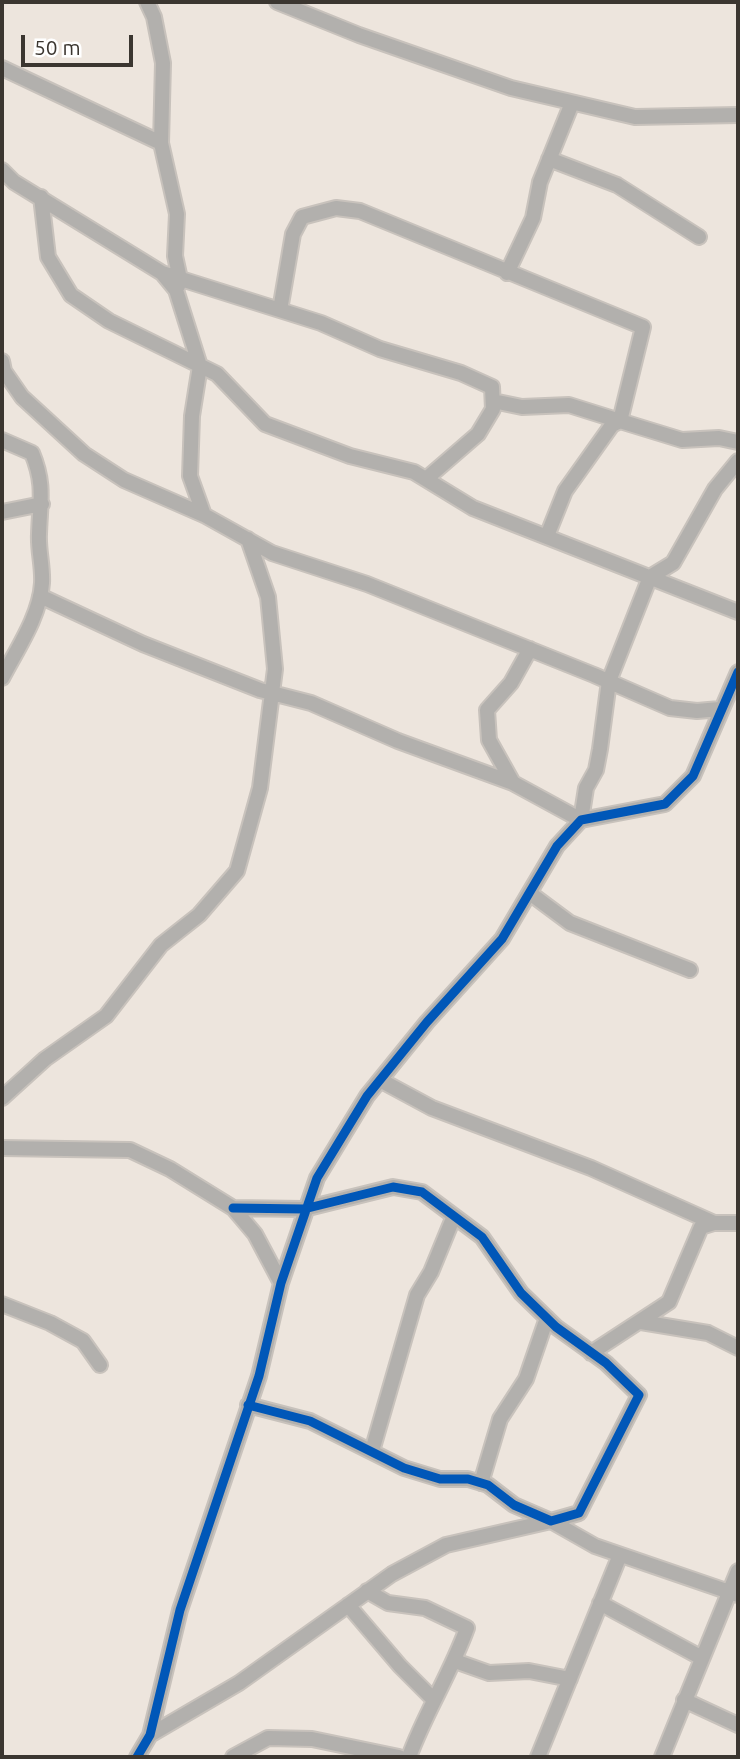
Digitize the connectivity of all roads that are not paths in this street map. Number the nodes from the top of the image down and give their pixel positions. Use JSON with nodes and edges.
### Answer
{"nodes":[{"id":1,"x":147,"y":2,"type":"edge"},
{"id":2,"x":277,"y":2,"type":"edge"},
{"id":3,"x":2,"y":68,"type":"edge"},
{"id":4,"x":572,"y":103,"type":"junction"},
{"id":5,"x":738,"y":115,"type":"edge"},
{"id":6,"x":160,"y":143,"type":"junction"},
{"id":7,"x":549,"y":159,"type":"junction"},
{"id":8,"x":2,"y":170,"type":"edge"},
{"id":9,"x":41,"y":197,"type":"junction"},
{"id":10,"x":699,"y":237,"type":"dead end"},
{"id":11,"x":507,"y":273,"type":"junction"},
{"id":12,"x":178,"y":284,"type":"junction"},
{"id":13,"x":280,"y":310,"type":"junction"},
{"id":14,"x":2,"y":361,"type":"edge"},
{"id":15,"x":200,"y":366,"type":"junction"},
{"id":16,"x":493,"y":401,"type":"junction"},
{"id":17,"x":620,"y":421,"type":"junction"},
{"id":18,"x":2,"y":440,"type":"edge"},
{"id":19,"x":738,"y":442,"type":"edge"},
{"id":20,"x":738,"y":461,"type":"edge"},
{"id":21,"x":426,"y":479,"type":"junction"},
{"id":22,"x":42,"y":505,"type":"junction"},
{"id":23,"x":2,"y":512,"type":"edge"},
{"id":24,"x":204,"y":514,"type":"junction"},
{"id":25,"x":547,"y":536,"type":"junction"},
{"id":26,"x":248,"y":540,"type":"junction"},
{"id":27,"x":650,"y":577,"type":"junction"},
{"id":28,"x":40,"y":596,"type":"junction"},
{"id":29,"x":738,"y":612,"type":"edge"},
{"id":30,"x":530,"y":649,"type":"junction"},
{"id":31,"x":738,"y":672,"type":"edge"},
{"id":32,"x":2,"y":678,"type":"edge"},
{"id":33,"x":609,"y":681,"type":"junction"},
{"id":34,"x":273,"y":694,"type":"junction"},
{"id":35,"x":720,"y":709,"type":"junction"},
{"id":36,"x":513,"y":783,"type":"junction"},
{"id":37,"x":581,"y":820,"type":"junction"},
{"id":38,"x":531,"y":894,"type":"junction"},
{"id":39,"x":690,"y":971,"type":"dead end"},
{"id":40,"x":380,"y":1080,"type":"junction"},
{"id":41,"x":2,"y":1098,"type":"edge"},
{"id":42,"x":2,"y":1147,"type":"edge"},
{"id":43,"x":233,"y":1208,"type":"junction"},
{"id":44,"x":304,"y":1209,"type":"junction"},
{"id":45,"x":454,"y":1216,"type":"junction"},
{"id":46,"x":714,"y":1223,"type":"junction"},
{"id":47,"x":738,"y":1223,"type":"edge"},
{"id":48,"x":281,"y":1283,"type":"junction"},
{"id":49,"x":2,"y":1306,"type":"edge"},
{"id":50,"x":547,"y":1318,"type":"junction"},
{"id":51,"x":641,"y":1322,"type":"junction"},
{"id":52,"x":738,"y":1348,"type":"edge"},
{"id":53,"x":592,"y":1353,"type":"junction"},
{"id":54,"x":100,"y":1364,"type":"dead end"},
{"id":55,"x":248,"y":1405,"type":"junction"},
{"id":56,"x":372,"y":1451,"type":"junction"},
{"id":57,"x":481,"y":1483,"type":"junction"},
{"id":58,"x":551,"y":1521,"type":"junction"},
{"id":59,"x":620,"y":1555,"type":"junction"},
{"id":60,"x":738,"y":1572,"type":"edge"},
{"id":61,"x":367,"y":1591,"type":"junction"},
{"id":62,"x":734,"y":1594,"type":"edge"},
{"id":63,"x":600,"y":1603,"type":"junction"},
{"id":64,"x":348,"y":1605,"type":"junction"},
{"id":65,"x":702,"y":1658,"type":"junction"},
{"id":66,"x":455,"y":1661,"type":"junction"},
{"id":67,"x":570,"y":1679,"type":"junction"},
{"id":68,"x":434,"y":1700,"type":"junction"},
{"id":69,"x":684,"y":1700,"type":"junction"},
{"id":70,"x":738,"y":1725,"type":"edge"},
{"id":71,"x":150,"y":1735,"type":"junction"},
{"id":72,"x":142,"y":1756,"type":"edge"},
{"id":73,"x":233,"y":1757,"type":"edge"},
{"id":74,"x":399,"y":1757,"type":"edge"},
{"id":75,"x":409,"y":1757,"type":"edge"},
{"id":76,"x":538,"y":1757,"type":"edge"},
{"id":77,"x":662,"y":1757,"type":"edge"}],
"edges":[{"from":1,"to":6,"type":"street"},
{"from":2,"to":4,"type":"street"},
{"from":3,"to":6,"type":"street"},
{"from":4,"to":5,"type":"street"},
{"from":4,"to":7,"type":"street"},
{"from":6,"to":12,"type":"street"},
{"from":7,"to":10,"type":"street"},
{"from":7,"to":11,"type":"street"},
{"from":8,"to":9,"type":"street"},
{"from":9,"to":12,"type":"street"},
{"from":9,"to":15,"type":"street"},
{"from":11,"to":13,"type":"street"},
{"from":11,"to":17,"type":"street"},
{"from":12,"to":13,"type":"street"},
{"from":12,"to":15,"type":"street"},
{"from":13,"to":16,"type":"street"},
{"from":14,"to":24,"type":"street"},
{"from":15,"to":21,"type":"street"},
{"from":15,"to":24,"type":"street"},
{"from":16,"to":17,"type":"street"},
{"from":16,"to":21,"type":"street"},
{"from":17,"to":19,"type":"street"},
{"from":17,"to":25,"type":"street"},
{"from":18,"to":22,"type":"street"},
{"from":20,"to":27,"type":"street"},
{"from":21,"to":25,"type":"street"},
{"from":22,"to":23,"type":"street"},
{"from":22,"to":28,"type":"street"},
{"from":24,"to":26,"type":"street"},
{"from":25,"to":27,"type":"street"},
{"from":26,"to":30,"type":"street"},
{"from":26,"to":34,"type":"street"},
{"from":27,"to":29,"type":"street"},
{"from":27,"to":33,"type":"street"},
{"from":28,"to":32,"type":"street"},
{"from":28,"to":34,"type":"street"},
{"from":30,"to":33,"type":"street"},
{"from":30,"to":36,"type":"street"},
{"from":31,"to":35,"type":"street"},
{"from":33,"to":35,"type":"street"},
{"from":33,"to":37,"type":"street"},
{"from":34,"to":36,"type":"street"},
{"from":34,"to":41,"type":"street"},
{"from":35,"to":37,"type":"street"},
{"from":36,"to":37,"type":"street"},
{"from":37,"to":38,"type":"street"},
{"from":38,"to":39,"type":"street"},
{"from":38,"to":40,"type":"street"},
{"from":40,"to":44,"type":"street"},
{"from":40,"to":46,"type":"street"},
{"from":42,"to":43,"type":"street"},
{"from":43,"to":44,"type":"street"},
{"from":43,"to":48,"type":"street"},
{"from":44,"to":45,"type":"street"},
{"from":44,"to":48,"type":"street"},
{"from":45,"to":50,"type":"street"},
{"from":45,"to":56,"type":"street"},
{"from":46,"to":47,"type":"street"},
{"from":46,"to":51,"type":"street"},
{"from":48,"to":55,"type":"street"},
{"from":49,"to":54,"type":"street"},
{"from":50,"to":53,"type":"street"},
{"from":50,"to":57,"type":"street"},
{"from":51,"to":52,"type":"street"},
{"from":51,"to":53,"type":"street"},
{"from":53,"to":58,"type":"street"},
{"from":55,"to":56,"type":"street"},
{"from":55,"to":71,"type":"street"},
{"from":56,"to":57,"type":"street"},
{"from":57,"to":58,"type":"street"},
{"from":58,"to":59,"type":"street"},
{"from":58,"to":61,"type":"street"},
{"from":59,"to":62,"type":"street"},
{"from":59,"to":63,"type":"street"},
{"from":60,"to":62,"type":"street"},
{"from":61,"to":64,"type":"street"},
{"from":61,"to":66,"type":"street"},
{"from":62,"to":65,"type":"street"},
{"from":63,"to":65,"type":"street"},
{"from":63,"to":67,"type":"street"},
{"from":64,"to":68,"type":"street"},
{"from":64,"to":71,"type":"street"},
{"from":65,"to":69,"type":"street"},
{"from":66,"to":67,"type":"street"},
{"from":66,"to":68,"type":"street"},
{"from":67,"to":76,"type":"street"},
{"from":68,"to":75,"type":"street"},
{"from":69,"to":70,"type":"street"},
{"from":69,"to":77,"type":"street"},
{"from":71,"to":72,"type":"street"},
{"from":73,"to":74,"type":"street"}]}
